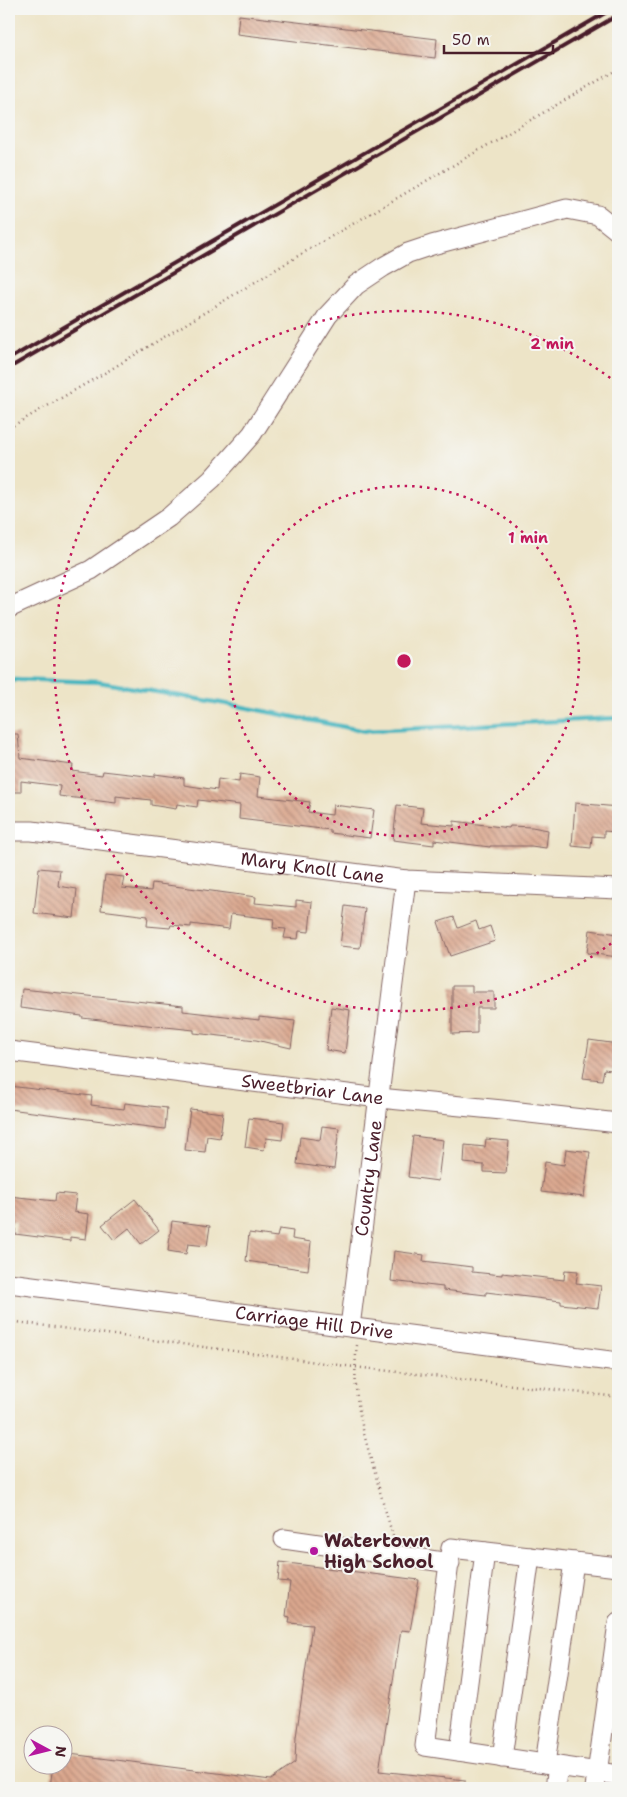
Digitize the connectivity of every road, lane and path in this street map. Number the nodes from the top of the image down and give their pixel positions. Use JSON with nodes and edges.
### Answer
{"nodes":[{"id":1,"x":618,"y":69,"type":"edge"},
{"id":2,"x":618,"y":231,"type":"edge"},
{"id":3,"x":9,"y":428,"type":"edge"},
{"id":4,"x":9,"y":608,"type":"edge"},
{"id":5,"x":9,"y":831,"type":"edge"},
{"id":6,"x":406,"y":880,"type":"junction"},
{"id":7,"x":618,"y":889,"type":"edge"},
{"id":8,"x":9,"y":1050,"type":"edge"},
{"id":9,"x":378,"y":1098,"type":"junction"},
{"id":10,"x":618,"y":1124,"type":"edge"},
{"id":11,"x":9,"y":1283,"type":"edge"},
{"id":12,"x":9,"y":1321,"type":"edge"},
{"id":13,"x":355,"y":1328,"type":"junction"},
{"id":14,"x":618,"y":1362,"type":"edge"},
{"id":15,"x":354,"y":1366,"type":"junction"},
{"id":16,"x":618,"y":1398,"type":"edge"},
{"id":17,"x":284,"y":1539,"type":"dead end"},
{"id":18,"x":485,"y":1552,"type":"junction"},
{"id":19,"x":399,"y":1556,"type":"junction"},
{"id":20,"x":530,"y":1557,"type":"junction"},
{"id":21,"x":574,"y":1562,"type":"junction"},
{"id":22,"x":450,"y":1563,"type":"junction"},
{"id":23,"x":618,"y":1567,"type":"edge"},
{"id":24,"x":618,"y":1623,"type":"edge"},
{"id":25,"x":460,"y":1751,"type":"junction"},
{"id":26,"x":502,"y":1758,"type":"junction"},
{"id":27,"x":552,"y":1765,"type":"junction"},
{"id":28,"x":618,"y":1775,"type":"edge"},
{"id":29,"x":597,"y":1780,"type":"edge"},
{"id":30,"x":555,"y":1788,"type":"edge"}],
"edges":[{"from":1,"to":3,"type":"path"},
{"from":2,"to":4,"type":"street"},
{"from":5,"to":6,"type":"street","name":"Mary Knoll Lane"},
{"from":6,"to":7,"type":"street","name":"Mary Knoll Lane"},
{"from":6,"to":9,"type":"street","name":"Country Lane"},
{"from":8,"to":9,"type":"street","name":"Sweetbriar Lane"},
{"from":9,"to":10,"type":"street","name":"Sweetbriar Lane"},
{"from":9,"to":13,"type":"street","name":"Country Lane"},
{"from":11,"to":13,"type":"street","name":"Carriage Hill Drive"},
{"from":12,"to":15,"type":"path"},
{"from":13,"to":14,"type":"street","name":"Carriage Hill Drive"},
{"from":13,"to":15,"type":"path"},
{"from":15,"to":16,"type":"path"},
{"from":15,"to":19,"type":"path"},
{"from":17,"to":19,"type":"street"},
{"from":18,"to":20,"type":"street"},
{"from":18,"to":22,"type":"street"},
{"from":18,"to":25,"type":"street"},
{"from":19,"to":22,"type":"street"},
{"from":20,"to":21,"type":"street"},
{"from":20,"to":26,"type":"street"},
{"from":21,"to":23,"type":"street"},
{"from":21,"to":27,"type":"street"},
{"from":22,"to":25,"type":"street"},
{"from":24,"to":29,"type":"street"},
{"from":25,"to":26,"type":"street"},
{"from":26,"to":27,"type":"street"},
{"from":27,"to":29,"type":"street"},
{"from":27,"to":30,"type":"street"},
{"from":28,"to":29,"type":"street"}]}
